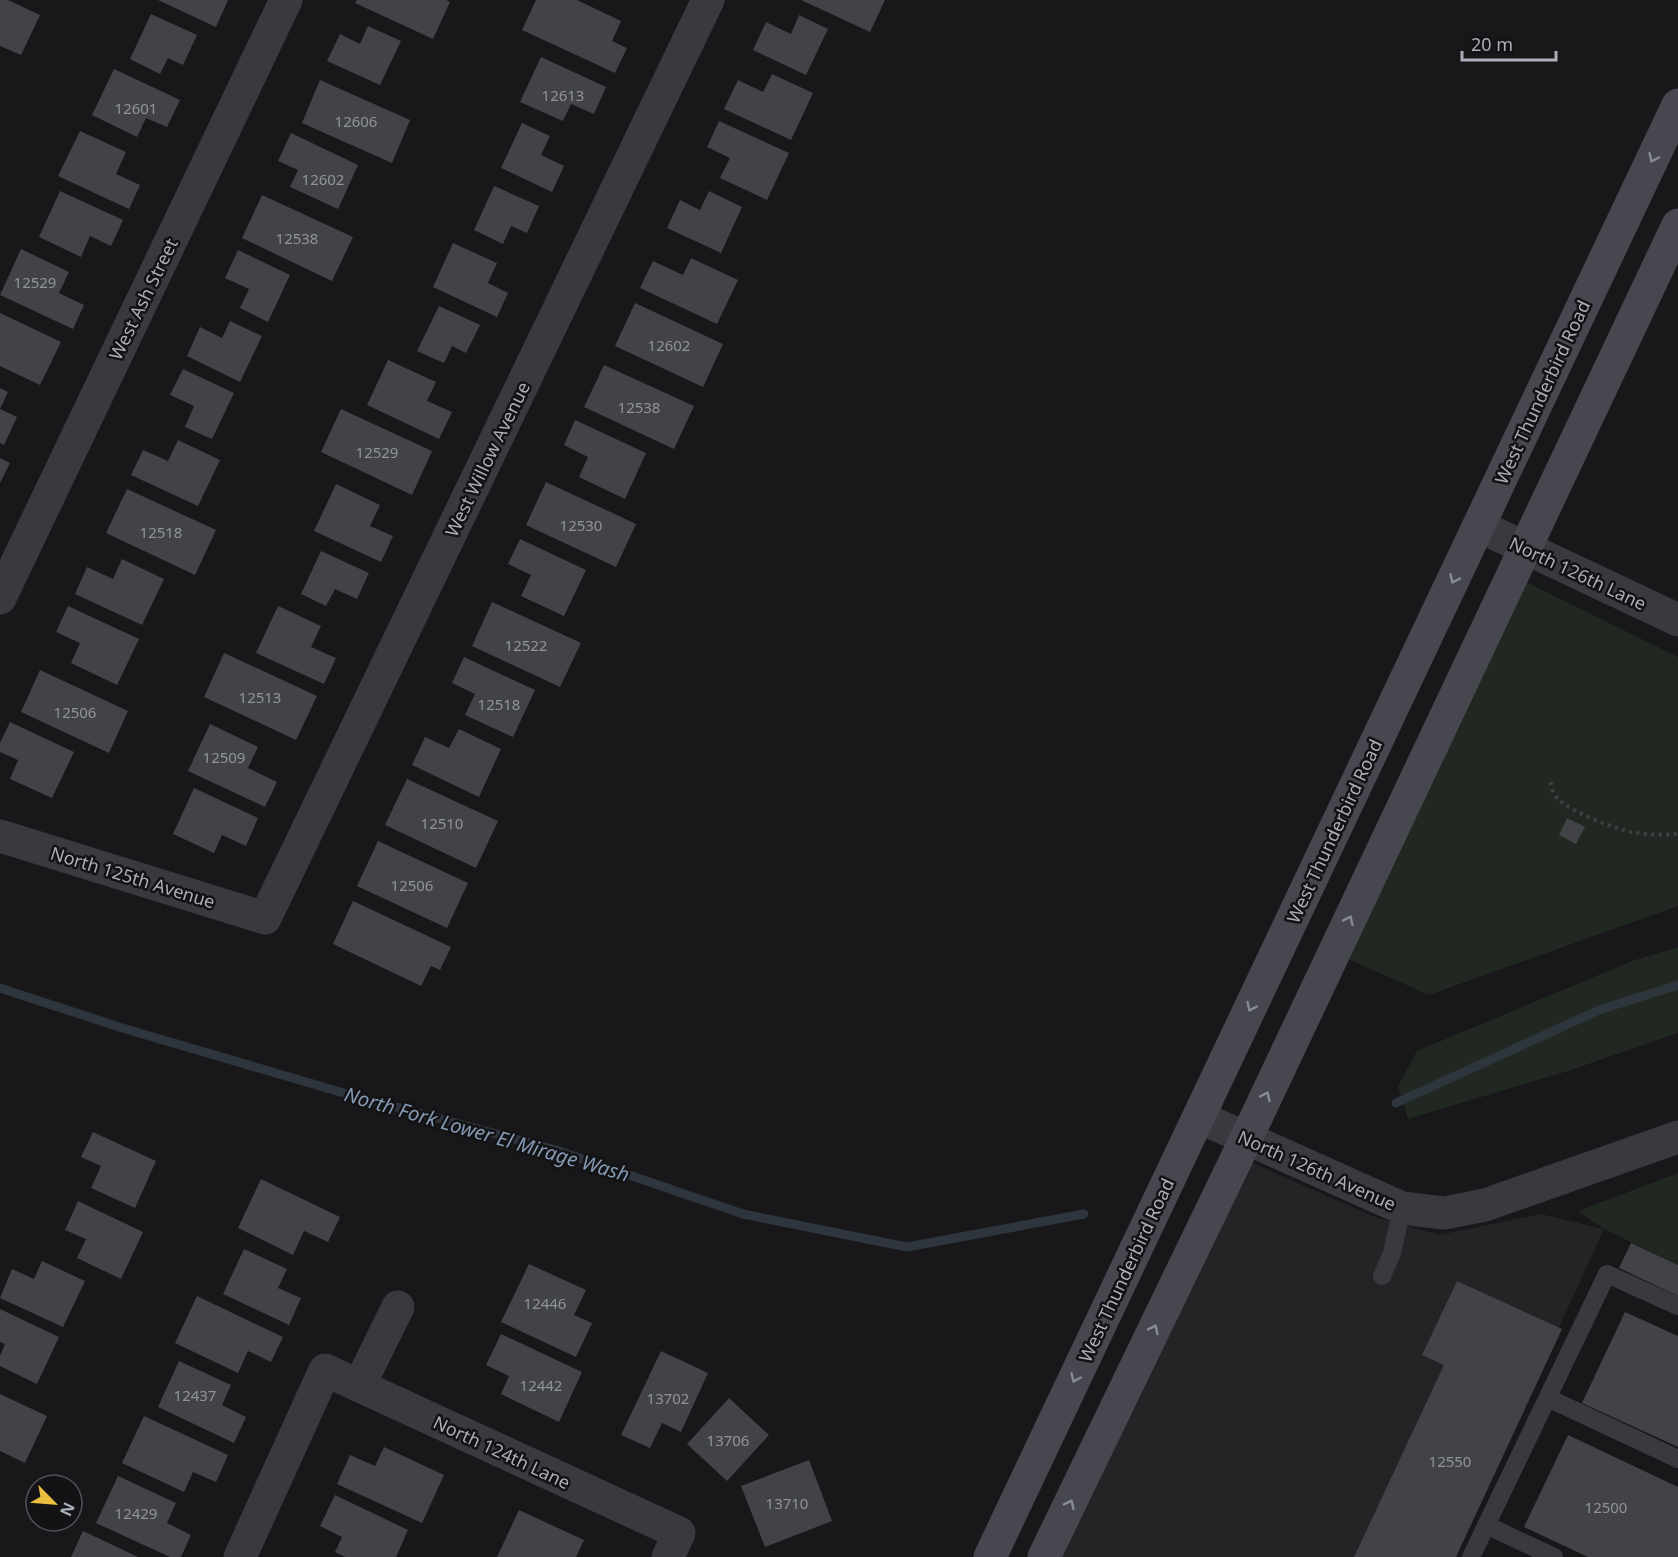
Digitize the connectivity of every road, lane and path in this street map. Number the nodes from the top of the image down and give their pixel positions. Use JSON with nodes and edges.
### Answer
{"nodes":[{"id":1,"x":286,"y":0,"type":"edge"},
{"id":2,"x":708,"y":0,"type":"edge"},
{"id":3,"x":1678,"y":105,"type":"edge"},
{"id":4,"x":1678,"y":225,"type":"edge"},
{"id":5,"x":1479,"y":526,"type":"junction"},
{"id":6,"x":1524,"y":548,"type":"junction"},
{"id":7,"x":0,"y":598,"type":"edge"},
{"id":8,"x":1678,"y":620,"type":"edge"},
{"id":9,"x":1551,"y":782,"type":"dead end"},
{"id":10,"x":1678,"y":834,"type":"edge"},
{"id":11,"x":0,"y":836,"type":"edge"},
{"id":12,"x":265,"y":918,"type":"joint"},
{"id":13,"x":1199,"y":1117,"type":"junction"},
{"id":14,"x":1678,"y":1137,"type":"edge"},
{"id":15,"x":1246,"y":1139,"type":"junction"},
{"id":16,"x":1402,"y":1208,"type":"junction"},
{"id":17,"x":1382,"y":1276,"type":"dead end"},
{"id":18,"x":1678,"y":1306,"type":"edge"},
{"id":19,"x":398,"y":1307,"type":"dead end"},
{"id":20,"x":359,"y":1386,"type":"junction"},
{"id":21,"x":1548,"y":1398,"type":"junction"},
{"id":22,"x":1678,"y":1459,"type":"edge"},
{"id":23,"x":1486,"y":1525,"type":"junction"},
{"id":24,"x":674,"y":1545,"type":"edge"},
{"id":25,"x":240,"y":1557,"type":"edge"},
{"id":26,"x":990,"y":1557,"type":"edge"},
{"id":27,"x":1044,"y":1557,"type":"edge"},
{"id":28,"x":1471,"y":1557,"type":"edge"},
{"id":29,"x":1554,"y":1557,"type":"edge"}],
"edges":[{"from":1,"to":7,"type":"street","name":"West Ash Street"},
{"from":2,"to":12,"type":"street","name":"West Willow Avenue"},
{"from":3,"to":5,"type":"main road","name":"West Thunderbird Road","one_way":true},
{"from":4,"to":6,"type":"main road"},
{"from":5,"to":6,"type":"street","name":"North 126th Lane"},
{"from":5,"to":13,"type":"main road","name":"West Thunderbird Road","one_way":true},
{"from":6,"to":8,"type":"street","name":"North 126th Lane"},
{"from":15,"to":6,"type":"main road","one_way":true},
{"from":9,"to":10,"type":"path"},
{"from":11,"to":12,"type":"street","name":"North 125th Avenue"},
{"from":13,"to":15,"type":"street","name":"North 126th Avenue"},
{"from":13,"to":26,"type":"main road","name":"West Thunderbird Road","one_way":true},
{"from":14,"to":16,"type":"street","name":"North 126th Avenue"},
{"from":15,"to":16,"type":"street","name":"North 126th Avenue"},
{"from":27,"to":15,"type":"main road","one_way":true},
{"from":16,"to":17,"type":"lane"},
{"from":18,"to":21,"type":"lane"},
{"from":19,"to":20,"type":"street"},
{"from":20,"to":24,"type":"street","name":"North 124th Lane"},
{"from":20,"to":25,"type":"street","name":"North 124th Lane"},
{"from":21,"to":22,"type":"lane"},
{"from":21,"to":23,"type":"lane"},
{"from":23,"to":28,"type":"lane"},
{"from":23,"to":29,"type":"lane"}]}
